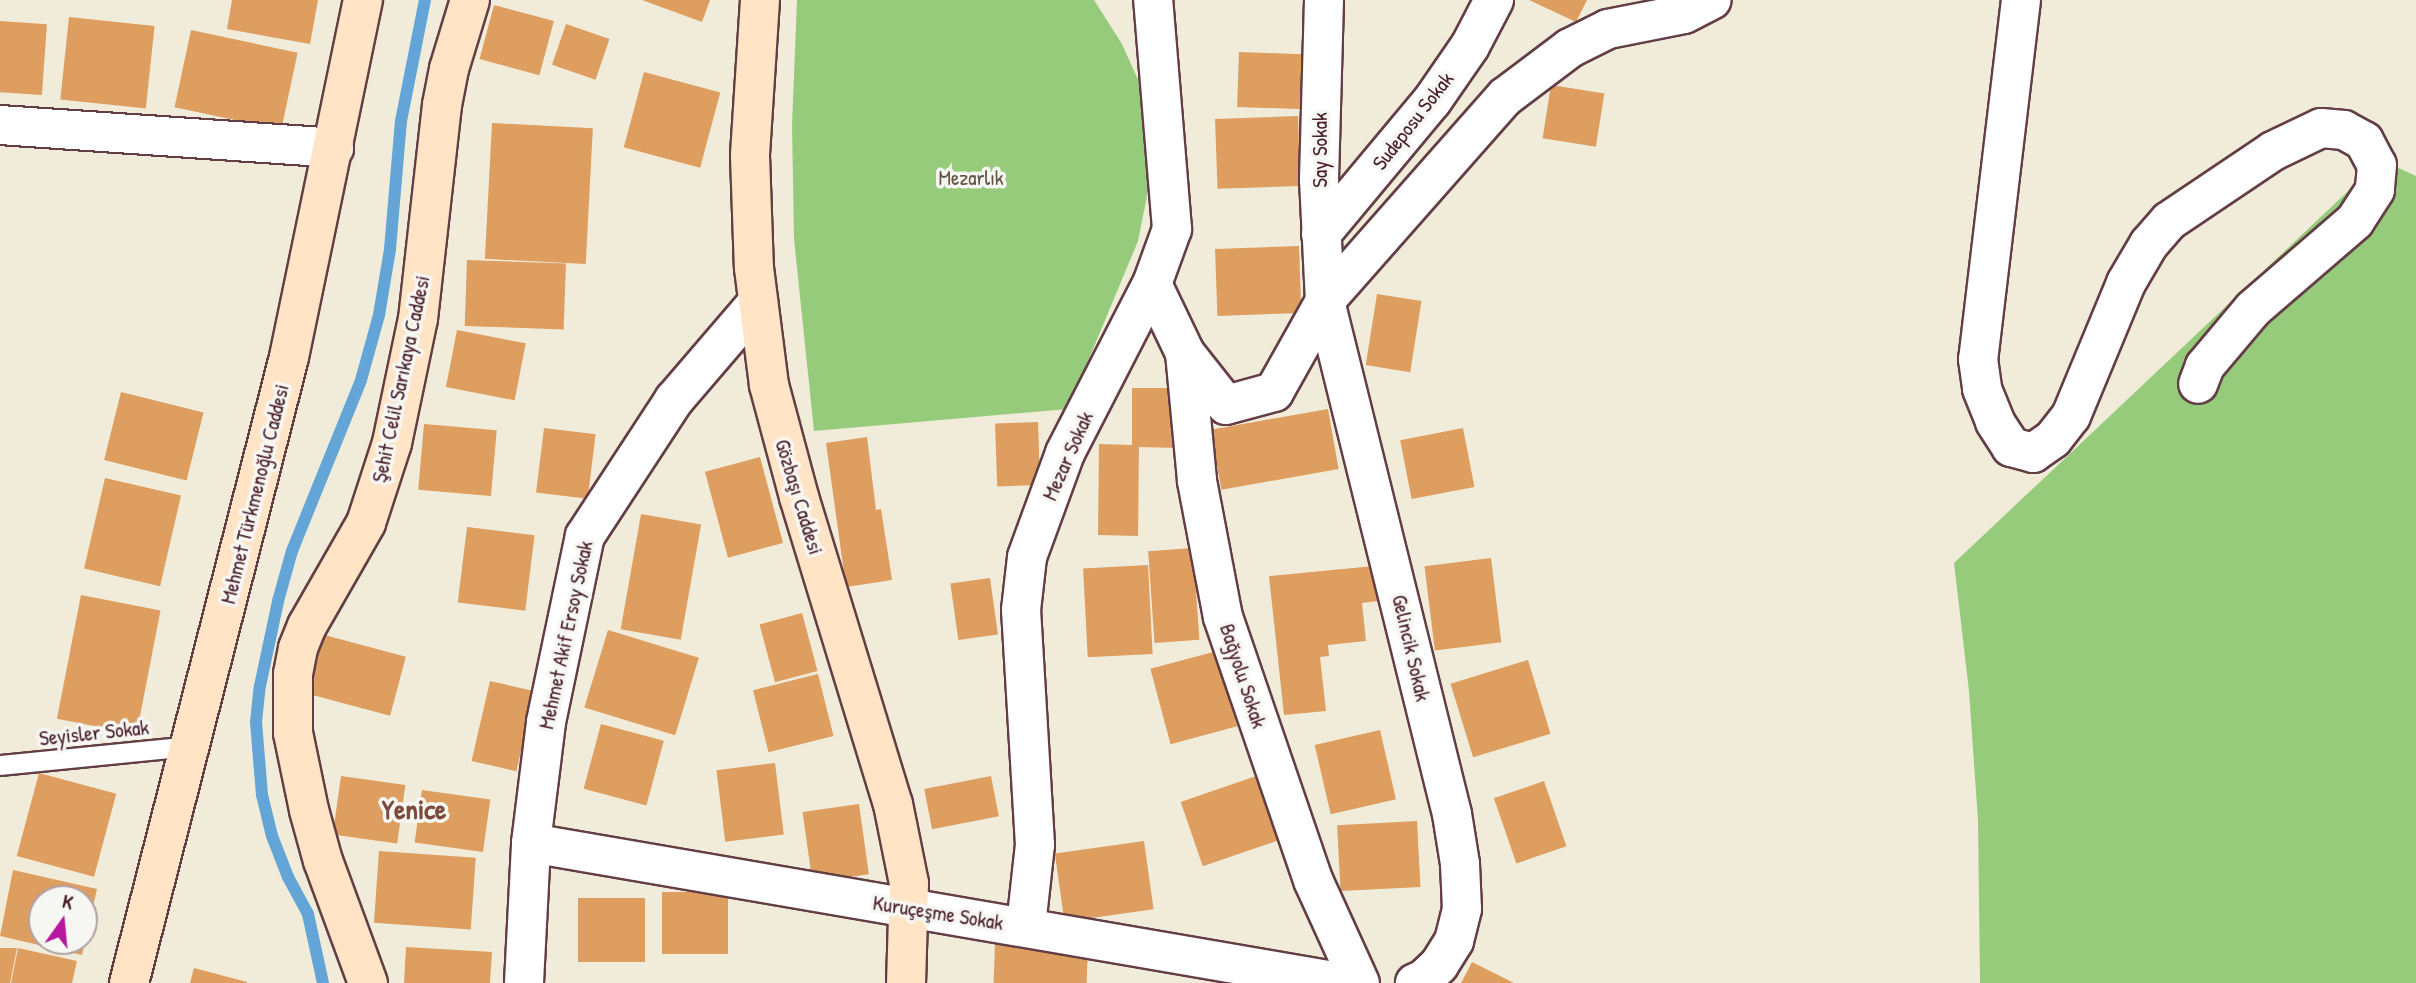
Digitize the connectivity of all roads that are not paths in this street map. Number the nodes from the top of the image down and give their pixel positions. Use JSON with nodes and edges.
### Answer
{"nodes":[{"id":1,"x":363,"y":0,"type":"edge"},
{"id":2,"x":470,"y":0,"type":"edge"},
{"id":3,"x":760,"y":0,"type":"edge"},
{"id":4,"x":1153,"y":0,"type":"edge"},
{"id":5,"x":1324,"y":0,"type":"edge"},
{"id":6,"x":1494,"y":0,"type":"edge"},
{"id":7,"x":1712,"y":0,"type":"edge"},
{"id":8,"x":2021,"y":0,"type":"edge"},
{"id":9,"x":0,"y":125,"type":"edge"},
{"id":10,"x":334,"y":148,"type":"junction"},
{"id":11,"x":1321,"y":234,"type":"junction"},
{"id":12,"x":1152,"y":284,"type":"junction"},
{"id":13,"x":1325,"y":301,"type":"junction"},
{"id":14,"x":758,"y":302,"type":"junction"},
{"id":15,"x":1185,"y":353,"type":"junction"},
{"id":16,"x":2198,"y":384,"type":"dead end"},
{"id":17,"x":192,"y":746,"type":"junction"},
{"id":18,"x":0,"y":765,"type":"edge"},
{"id":19,"x":531,"y":843,"type":"junction"},
{"id":20,"x":911,"y":909,"type":"junction"},
{"id":21,"x":1026,"y":926,"type":"junction"},
{"id":22,"x":129,"y":983,"type":"edge"},
{"id":23,"x":368,"y":983,"type":"edge"},
{"id":24,"x":524,"y":983,"type":"edge"},
{"id":25,"x":906,"y":983,"type":"edge"},
{"id":26,"x":1345,"y":983,"type":"edge"},
{"id":27,"x":1360,"y":983,"type":"edge"},
{"id":28,"x":1415,"y":983,"type":"edge"}],
"edges":[{"from":1,"to":10,"type":"street","name":"Mehmet Türkmenoğlu Caddesi"},
{"from":2,"to":23,"type":"street","name":"Şehit Celil Sarıkaya Caddesi"},
{"from":3,"to":14,"type":"street","name":"Gözbaşı Caddesi"},
{"from":4,"to":12,"type":"street","name":"Mezar Sokak"},
{"from":5,"to":11,"type":"street","name":"Say Sokak"},
{"from":6,"to":11,"type":"street","name":"Sudeposu Sokak"},
{"from":7,"to":13,"type":"street"},
{"from":8,"to":16,"type":"street"},
{"from":9,"to":10,"type":"street"},
{"from":10,"to":17,"type":"street","name":"Mehmet Türkmenoğlu Caddesi"},
{"from":11,"to":13,"type":"street","name":"Say Sokak"},
{"from":12,"to":15,"type":"street"},
{"from":12,"to":21,"type":"street","name":"Mezar Sokak"},
{"from":13,"to":15,"type":"street"},
{"from":13,"to":28,"type":"street","name":"Gelincik Sokak"},
{"from":14,"to":19,"type":"street","name":"Mehmet Akif Ersoy Sokak"},
{"from":14,"to":20,"type":"street","name":"Gözbaşı Caddesi"},
{"from":15,"to":27,"type":"street","name":"Bağyolu Sokak"},
{"from":17,"to":18,"type":"lane","name":"Seyisler Sokak"},
{"from":17,"to":22,"type":"street","name":"Mehmet Türkmenoğlu Caddesi"},
{"from":19,"to":20,"type":"street","name":"Kuruçeşme Sokak"},
{"from":19,"to":24,"type":"street","name":"Mehmet Akif Ersoy Sokak"},
{"from":20,"to":21,"type":"street","name":"Kuruçeşme Sokak"},
{"from":20,"to":25,"type":"street","name":"Gözbaşı Caddesi"},
{"from":21,"to":26,"type":"street","name":"Kuruçeşme Sokak"}]}
